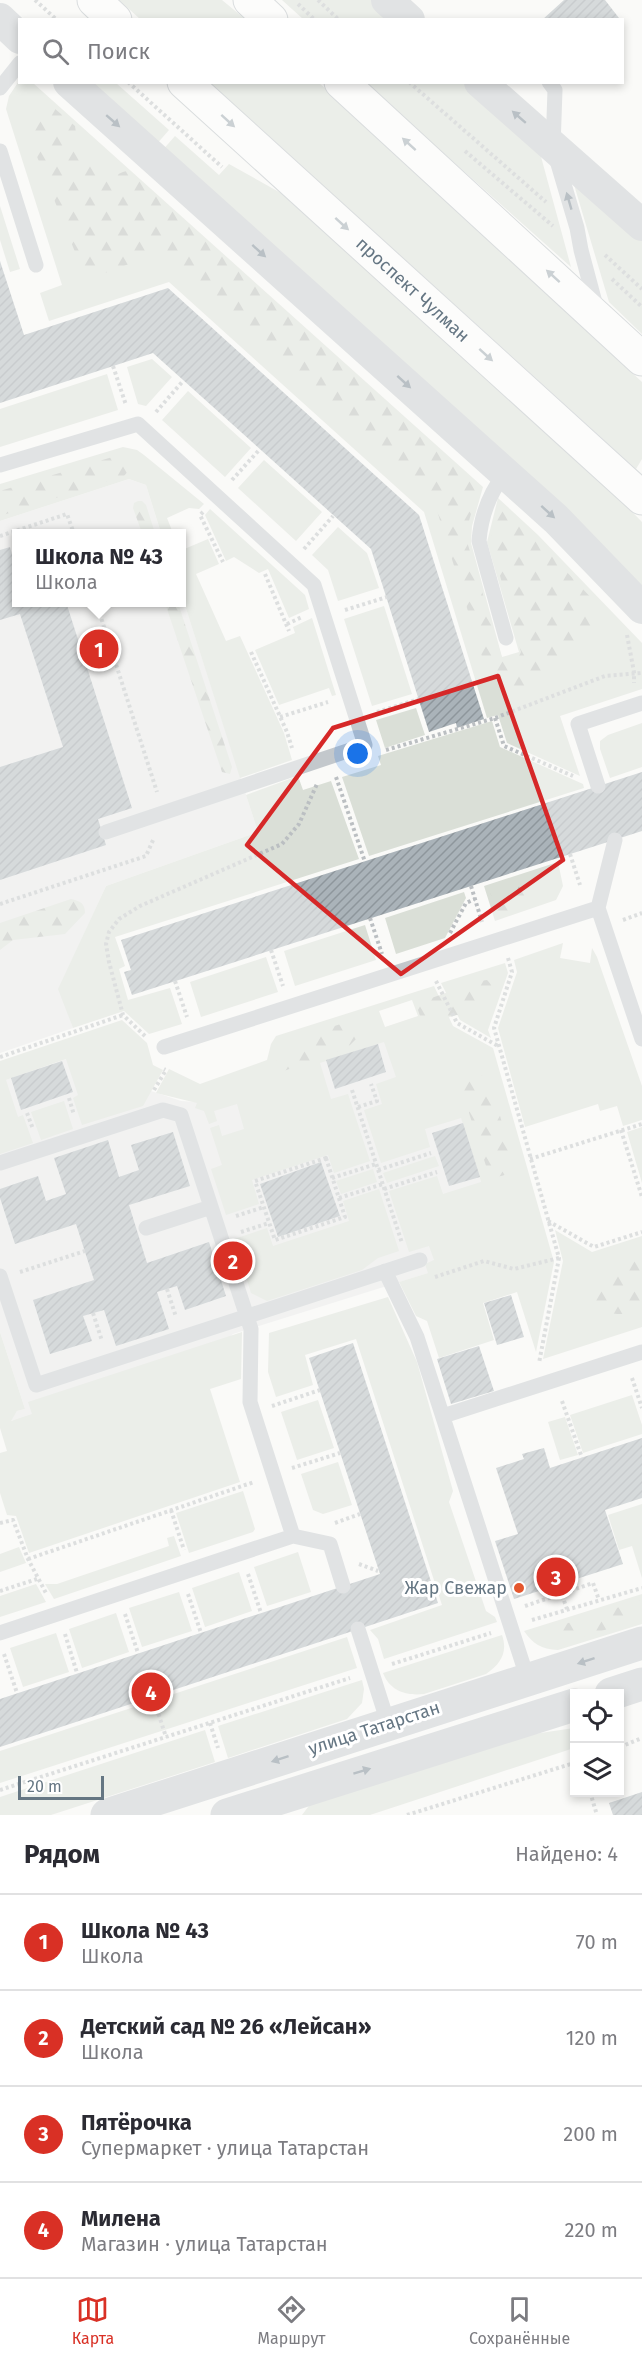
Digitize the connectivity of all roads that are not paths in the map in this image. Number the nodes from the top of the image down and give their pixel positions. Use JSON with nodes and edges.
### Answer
{"nodes":[{"id":1,"x":94,"y":0,"type":"edge"},
{"id":2,"x":250,"y":0,"type":"edge"},
{"id":3,"x":387,"y":0,"type":"edge"},
{"id":4,"x":113,"y":18,"type":"edge"},
{"id":5,"x":269,"y":18,"type":"edge"},
{"id":6,"x":407,"y":18,"type":"edge"},
{"id":7,"x":0,"y":19,"type":"edge"},
{"id":8,"x":18,"y":36,"type":"edge"},
{"id":9,"x":18,"y":66,"type":"edge"},
{"id":10,"x":71,"y":84,"type":"edge"},
{"id":11,"x":186,"y":84,"type":"edge"},
{"id":12,"x":343,"y":84,"type":"edge"},
{"id":13,"x":482,"y":84,"type":"edge"},
{"id":14,"x":550,"y":84,"type":"edge"},
{"id":15,"x":0,"y":88,"type":"edge"},
{"id":16,"x":553,"y":147,"type":"junction"},
{"id":17,"x":0,"y":150,"type":"edge"},
{"id":18,"x":642,"y":225,"type":"edge"},
{"id":19,"x":36,"y":265,"type":"dead end"},
{"id":20,"x":600,"y":318,"type":"junction"},
{"id":21,"x":642,"y":359,"type":"edge"},
{"id":22,"x":0,"y":465,"type":"edge"},
{"id":23,"x":505,"y":473,"type":"junction"},
{"id":24,"x":642,"y":498,"type":"edge"},
{"id":25,"x":634,"y":619,"type":"edge"},
{"id":26,"x":506,"y":638,"type":"dead end"},
{"id":27,"x":638,"y":704,"type":"edge"},
{"id":28,"x":598,"y":786,"type":"road end"},
{"id":29,"x":106,"y":832,"type":"dead end"},
{"id":30,"x":615,"y":840,"type":"dead end"},
{"id":31,"x":593,"y":909,"type":"junction"},
{"id":32,"x":642,"y":1039,"type":"edge"},
{"id":33,"x":157,"y":1044,"type":"road end"},
{"id":34,"x":0,"y":1163,"type":"edge"},
{"id":35,"x":211,"y":1207,"type":"junction"},
{"id":36,"x":147,"y":1228,"type":"dead end"},
{"id":37,"x":414,"y":1261,"type":"road end"},
{"id":38,"x":384,"y":1271,"type":"junction"},
{"id":39,"x":0,"y":1277,"type":"edge"},
{"id":40,"x":246,"y":1316,"type":"junction"},
{"id":41,"x":642,"y":1352,"type":"edge"},
{"id":42,"x":443,"y":1416,"type":"junction"},
{"id":43,"x":293,"y":1536,"type":"junction"},
{"id":44,"x":344,"y":1586,"type":"dead end"},
{"id":45,"x":358,"y":1629,"type":"dead end"},
{"id":46,"x":0,"y":1633,"type":"edge"},
{"id":47,"x":642,"y":1643,"type":"edge"},
{"id":48,"x":528,"y":1680,"type":"junction"},
{"id":49,"x":642,"y":1684,"type":"edge"},
{"id":50,"x":624,"y":1690,"type":"edge"},
{"id":51,"x":570,"y":1706,"type":"edge"},
{"id":52,"x":388,"y":1723,"type":"junction"},
{"id":53,"x":284,"y":1806,"type":"edge"},
{"id":54,"x":107,"y":1815,"type":"edge"},
{"id":55,"x":227,"y":1815,"type":"edge"}],
"edges":[{"from":1,"to":4,"type":"main road"},
{"from":2,"to":5,"type":"main road"},
{"from":3,"to":6,"type":"street"},
{"from":7,"to":8,"type":"street"},
{"from":9,"to":15,"type":"lane"},
{"from":10,"to":23,"type":"street","one_way":true},
{"from":11,"to":24,"type":"main road","name":"проспект Чулман","one_way":true},
{"from":20,"to":12,"type":"main road","one_way":true},
{"from":16,"to":13,"type":"street","one_way":true},
{"from":14,"to":16,"type":"lane"},
{"from":16,"to":18,"type":"street"},
{"from":20,"to":16,"type":"lane","one_way":true},
{"from":17,"to":19,"type":"lane"},
{"from":20,"to":21,"type":"main road"},
{"from":22,"to":29,"type":"lane"},
{"from":23,"to":25,"type":"street","one_way":true},
{"from":23,"to":26,"type":"lane"},
{"from":27,"to":28,"type":"lane"},
{"from":30,"to":31,"type":"lane"},
{"from":31,"to":32,"type":"lane"},
{"from":31,"to":33,"type":"lane"},
{"from":34,"to":35,"type":"lane"},
{"from":35,"to":36,"type":"lane"},
{"from":35,"to":40,"type":"lane"},
{"from":37,"to":38,"type":"lane"},
{"from":38,"to":40,"type":"lane"},
{"from":38,"to":42,"type":"lane"},
{"from":39,"to":40,"type":"lane"},
{"from":40,"to":43,"type":"lane"},
{"from":41,"to":42,"type":"lane"},
{"from":42,"to":48,"type":"lane"},
{"from":43,"to":44,"type":"lane"},
{"from":43,"to":46,"type":"lane"},
{"from":45,"to":52,"type":"lane"},
{"from":47,"to":48,"type":"street","name":"улица Татарстан","one_way":true},
{"from":48,"to":52,"type":"street","name":"улица Татарстан"},
{"from":49,"to":50,"type":"street"},
{"from":53,"to":51,"type":"street","name":"улица Татарстан","one_way":true},
{"from":52,"to":54,"type":"street","name":"улица Татарстан","one_way":true},
{"from":53,"to":55,"type":"street","name":"улица Татарстан"}]}
